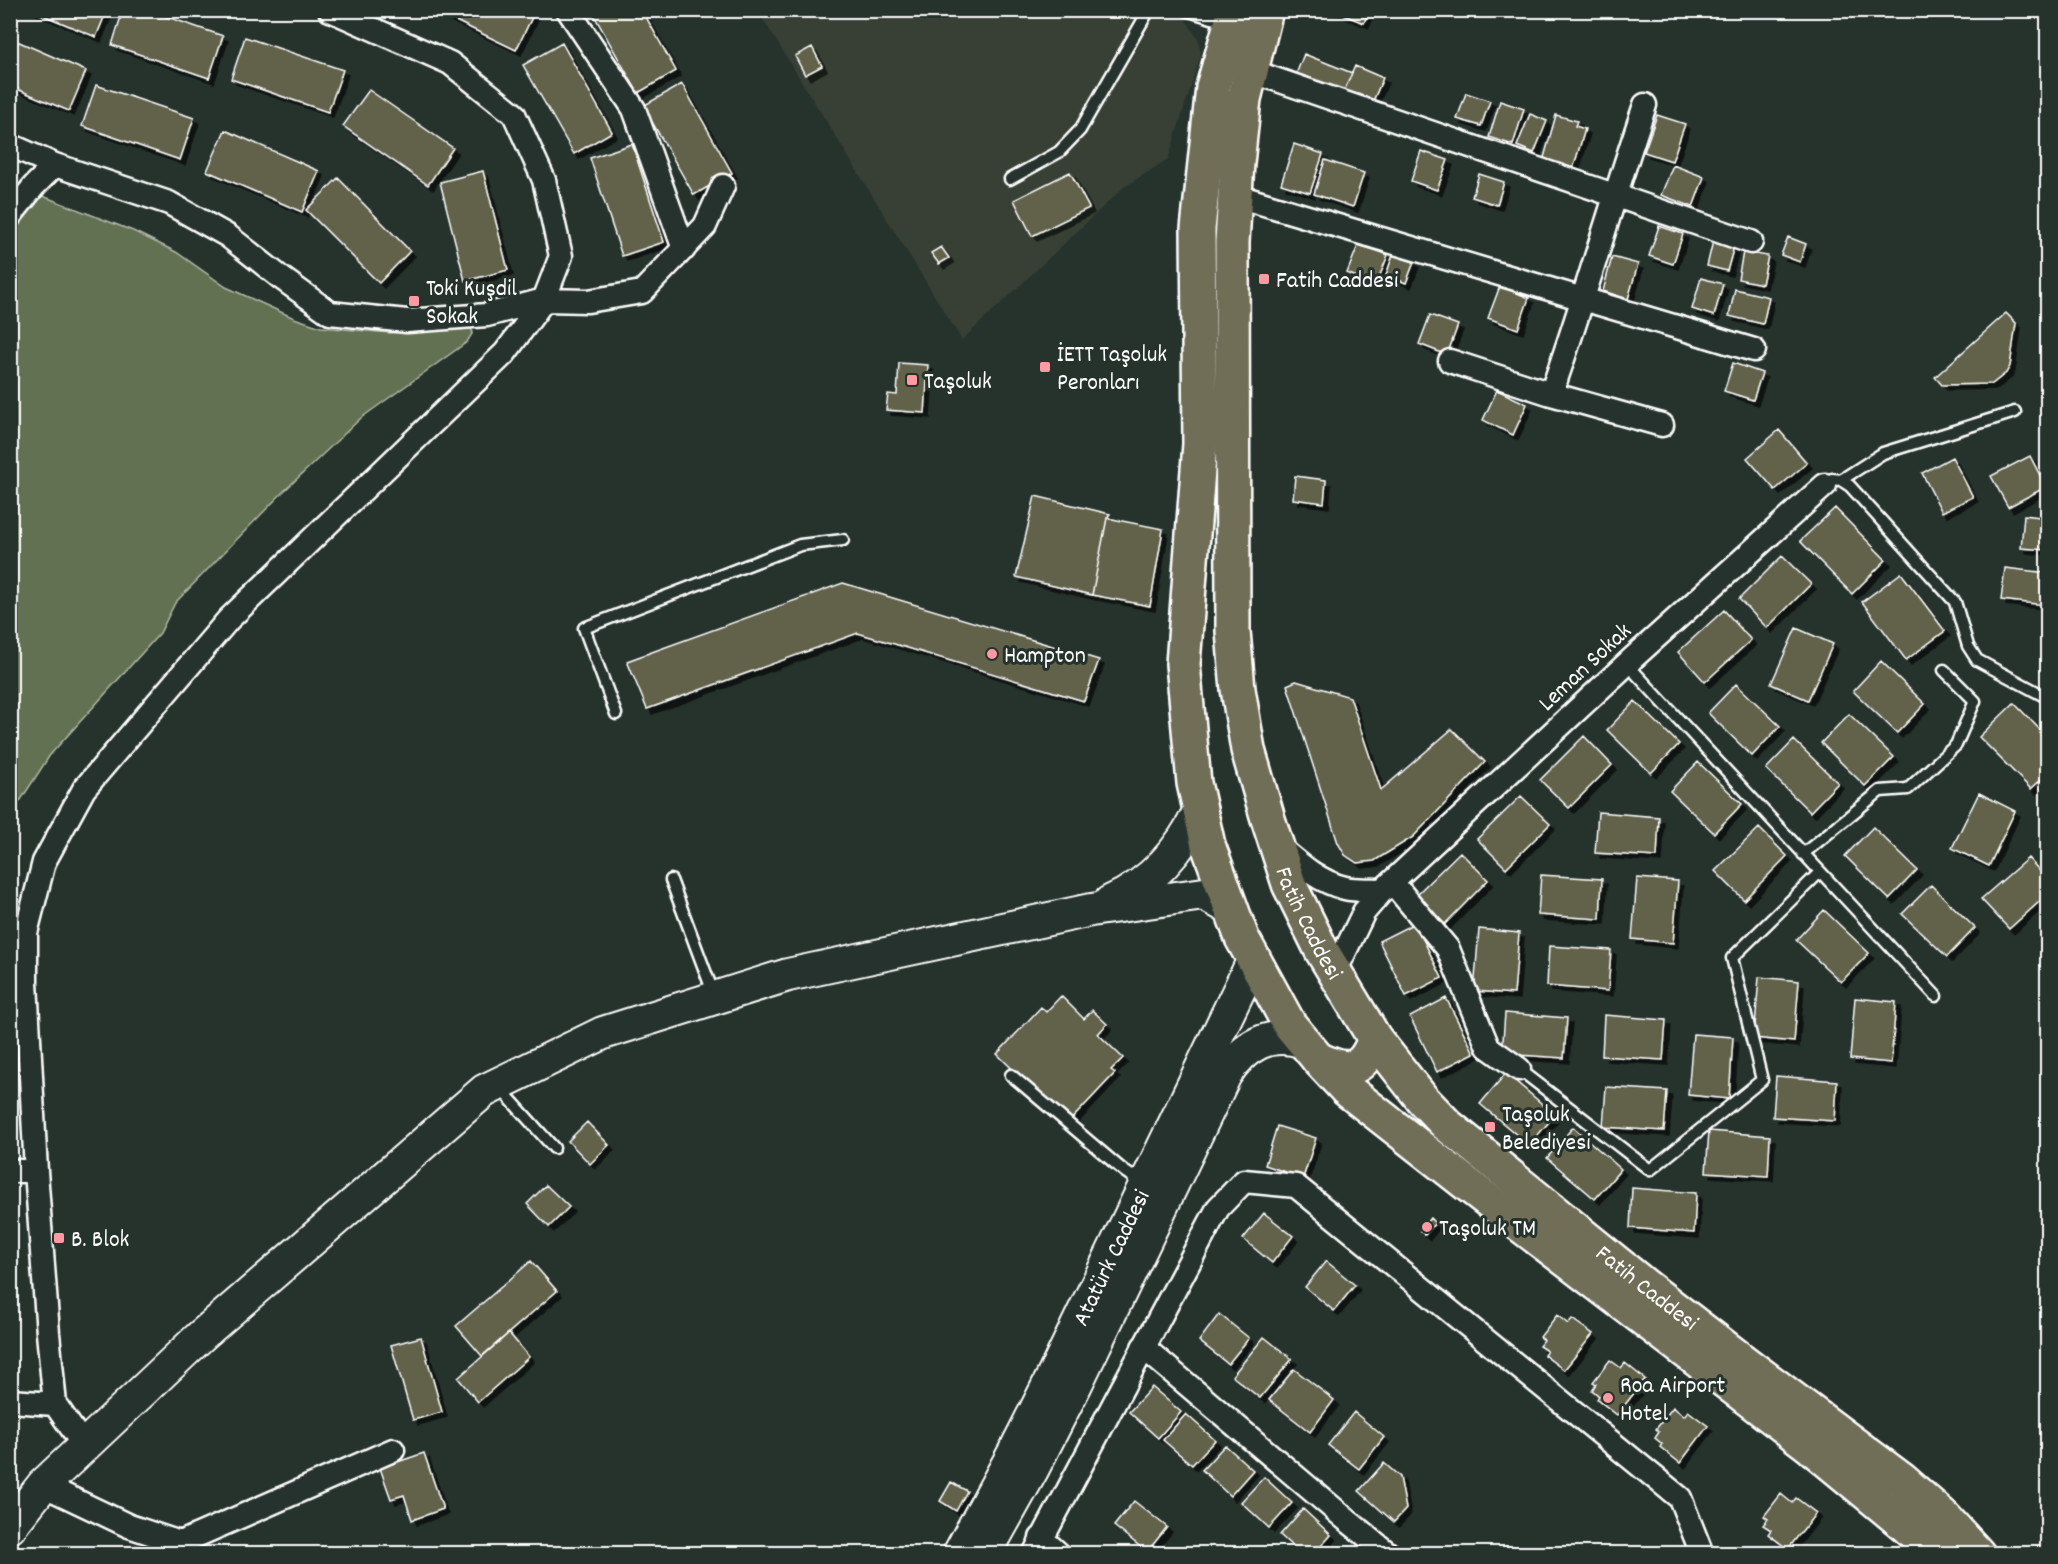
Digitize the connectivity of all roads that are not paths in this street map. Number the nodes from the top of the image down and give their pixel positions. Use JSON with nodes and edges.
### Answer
{"nodes":[{"id":1,"x":330,"y":10,"type":"edge"},
{"id":2,"x":568,"y":10,"type":"edge"},
{"id":3,"x":1149,"y":10,"type":"edge"},
{"id":4,"x":1186,"y":10,"type":"edge"},
{"id":5,"x":1266,"y":10,"type":"edge"},
{"id":6,"x":1233,"y":17,"type":"edge"},
{"id":7,"x":1251,"y":70,"type":"junction"},
{"id":8,"x":1645,"y":105,"type":"dead end"},
{"id":9,"x":10,"y":145,"type":"edge"},
{"id":10,"x":55,"y":165,"type":"junction"},
{"id":11,"x":1010,"y":179,"type":"dead end"},
{"id":12,"x":723,"y":186,"type":"dead end"},
{"id":13,"x":1234,"y":195,"type":"junction"},
{"id":14,"x":1614,"y":195,"type":"junction"},
{"id":15,"x":10,"y":216,"type":"edge"},
{"id":16,"x":1751,"y":242,"type":"dead end"},
{"id":17,"x":684,"y":249,"type":"junction"},
{"id":18,"x":544,"y":300,"type":"junction"},
{"id":19,"x":1584,"y":300,"type":"junction"},
{"id":20,"x":1754,"y":350,"type":"dead end"},
{"id":21,"x":1450,"y":361,"type":"dead end"},
{"id":22,"x":1551,"y":394,"type":"junction"},
{"id":23,"x":2014,"y":412,"type":"dead end"},
{"id":24,"x":1662,"y":425,"type":"dead end"},
{"id":25,"x":1833,"y":482,"type":"junction"},
{"id":26,"x":843,"y":540,"type":"dead end"},
{"id":27,"x":1184,"y":664,"type":"junction"},
{"id":28,"x":1627,"y":664,"type":"junction"},
{"id":29,"x":1944,"y":670,"type":"dead end"},
{"id":30,"x":1238,"y":689,"type":"junction"},
{"id":31,"x":2048,"y":698,"type":"edge"},
{"id":32,"x":616,"y":714,"type":"dead end"},
{"id":33,"x":1200,"y":810,"type":"junction"},
{"id":34,"x":1276,"y":843,"type":"junction"},
{"id":35,"x":1803,"y":854,"type":"junction"},
{"id":36,"x":1820,"y":872,"type":"junction"},
{"id":37,"x":671,"y":880,"type":"dead end"},
{"id":38,"x":1387,"y":886,"type":"junction"},
{"id":39,"x":1231,"y":909,"type":"junction"},
{"id":40,"x":1091,"y":910,"type":"junction"},
{"id":41,"x":1254,"y":959,"type":"junction"},
{"id":42,"x":1335,"y":972,"type":"junction"},
{"id":43,"x":18,"y":978,"type":"edge"},
{"id":44,"x":1936,"y":996,"type":"dead end"},
{"id":45,"x":715,"y":998,"type":"junction"},
{"id":46,"x":1375,"y":1039,"type":"junction"},
{"id":47,"x":1311,"y":1051,"type":"junction"},
{"id":48,"x":1519,"y":1069,"type":"joint"},
{"id":49,"x":1011,"y":1076,"type":"dead end"},
{"id":50,"x":497,"y":1084,"type":"junction"},
{"id":51,"x":554,"y":1148,"type":"dead end"},
{"id":52,"x":10,"y":1171,"type":"edge"},
{"id":53,"x":36,"y":1171,"type":"junction"},
{"id":54,"x":1144,"y":1184,"type":"junction"},
{"id":55,"x":1143,"y":1347,"type":"junction"},
{"id":56,"x":10,"y":1401,"type":"edge"},
{"id":57,"x":55,"y":1404,"type":"junction"},
{"id":58,"x":84,"y":1446,"type":"junction"},
{"id":59,"x":393,"y":1450,"type":"dead end"},
{"id":60,"x":43,"y":1485,"type":"junction"},
{"id":61,"x":10,"y":1527,"type":"edge"},
{"id":62,"x":1038,"y":1546,"type":"edge"},
{"id":63,"x":959,"y":1554,"type":"edge"},
{"id":64,"x":985,"y":1554,"type":"edge"},
{"id":65,"x":1059,"y":1554,"type":"edge"},
{"id":66,"x":1389,"y":1554,"type":"edge"},
{"id":67,"x":1702,"y":1554,"type":"edge"},
{"id":68,"x":1936,"y":1554,"type":"edge"},
{"id":69,"x":1978,"y":1554,"type":"edge"}],
"edges":[{"from":1,"to":18,"type":"street"},
{"from":2,"to":17,"type":"street"},
{"from":3,"to":11,"type":"lane"},
{"from":4,"to":6,"type":"lane"},
{"from":5,"to":7,"type":"main road","name":"Fatih Caddesi"},
{"from":6,"to":27,"type":"main road","name":"Fatih Caddesi"},
{"from":7,"to":13,"type":"main road","name":"Fatih Caddesi"},
{"from":7,"to":14,"type":"street"},
{"from":8,"to":14,"type":"street"},
{"from":9,"to":10,"type":"street"},
{"from":10,"to":15,"type":"street"},
{"from":10,"to":18,"type":"street"},
{"from":12,"to":17,"type":"street"},
{"from":13,"to":19,"type":"street"},
{"from":13,"to":30,"type":"main road","name":"Fatih Caddesi"},
{"from":14,"to":16,"type":"street"},
{"from":14,"to":19,"type":"street"},
{"from":17,"to":18,"type":"street"},
{"from":18,"to":43,"type":"street"},
{"from":19,"to":20,"type":"street"},
{"from":19,"to":22,"type":"street"},
{"from":21,"to":22,"type":"street"},
{"from":22,"to":24,"type":"street"},
{"from":23,"to":25,"type":"lane"},
{"from":25,"to":28,"type":"street","name":"Leman Sokak"},
{"from":25,"to":31,"type":"lane"},
{"from":26,"to":32,"type":"lane"},
{"from":27,"to":30,"type":"main road"},
{"from":27,"to":33,"type":"main road","name":"Fatih Caddesi"},
{"from":28,"to":35,"type":"lane"},
{"from":28,"to":38,"type":"street","name":"Leman Sokak"},
{"from":29,"to":35,"type":"lane"},
{"from":30,"to":34,"type":"main road","name":"Fatih Caddesi"},
{"from":33,"to":39,"type":"main road","name":"Fatih Caddesi"},
{"from":33,"to":40,"type":"street"},
{"from":34,"to":38,"type":"street"},
{"from":34,"to":42,"type":"main road","name":"Fatih Caddesi"},
{"from":35,"to":36,"type":"lane"},
{"from":36,"to":44,"type":"lane"},
{"from":36,"to":48,"type":"lane"},
{"from":37,"to":45,"type":"lane"},
{"from":38,"to":42,"type":"street","name":"Leman Sokak"},
{"from":38,"to":48,"type":"street"},
{"from":39,"to":40,"type":"street"},
{"from":39,"to":41,"type":"main road","name":"Fatih Caddesi"},
{"from":40,"to":45,"type":"street"},
{"from":41,"to":47,"type":"main road","name":"Fatih Caddesi"},
{"from":41,"to":54,"type":"street","name":"Atatürk Caddesi"},
{"from":42,"to":46,"type":"main road","name":"Fatih Caddesi"},
{"from":43,"to":53,"type":"street"},
{"from":45,"to":50,"type":"street"},
{"from":46,"to":47,"type":"main road"},
{"from":46,"to":69,"type":"main road","name":"Fatih Caddesi"},
{"from":47,"to":64,"type":"street","name":"Atatürk Caddesi"},
{"from":47,"to":68,"type":"main road","name":"Fatih Caddesi"},
{"from":49,"to":54,"type":"lane"},
{"from":50,"to":51,"type":"lane"},
{"from":50,"to":58,"type":"street"},
{"from":52,"to":53,"type":"street"},
{"from":53,"to":57,"type":"street"},
{"from":54,"to":63,"type":"street","name":"Atatürk Caddesi"},
{"from":55,"to":62,"type":"street"},
{"from":55,"to":66,"type":"street"},
{"from":55,"to":67,"type":"street"},
{"from":56,"to":57,"type":"street"},
{"from":57,"to":58,"type":"street"},
{"from":58,"to":60,"type":"street"},
{"from":59,"to":60,"type":"street"},
{"from":60,"to":61,"type":"street"},
{"from":62,"to":65,"type":"street"}]}
